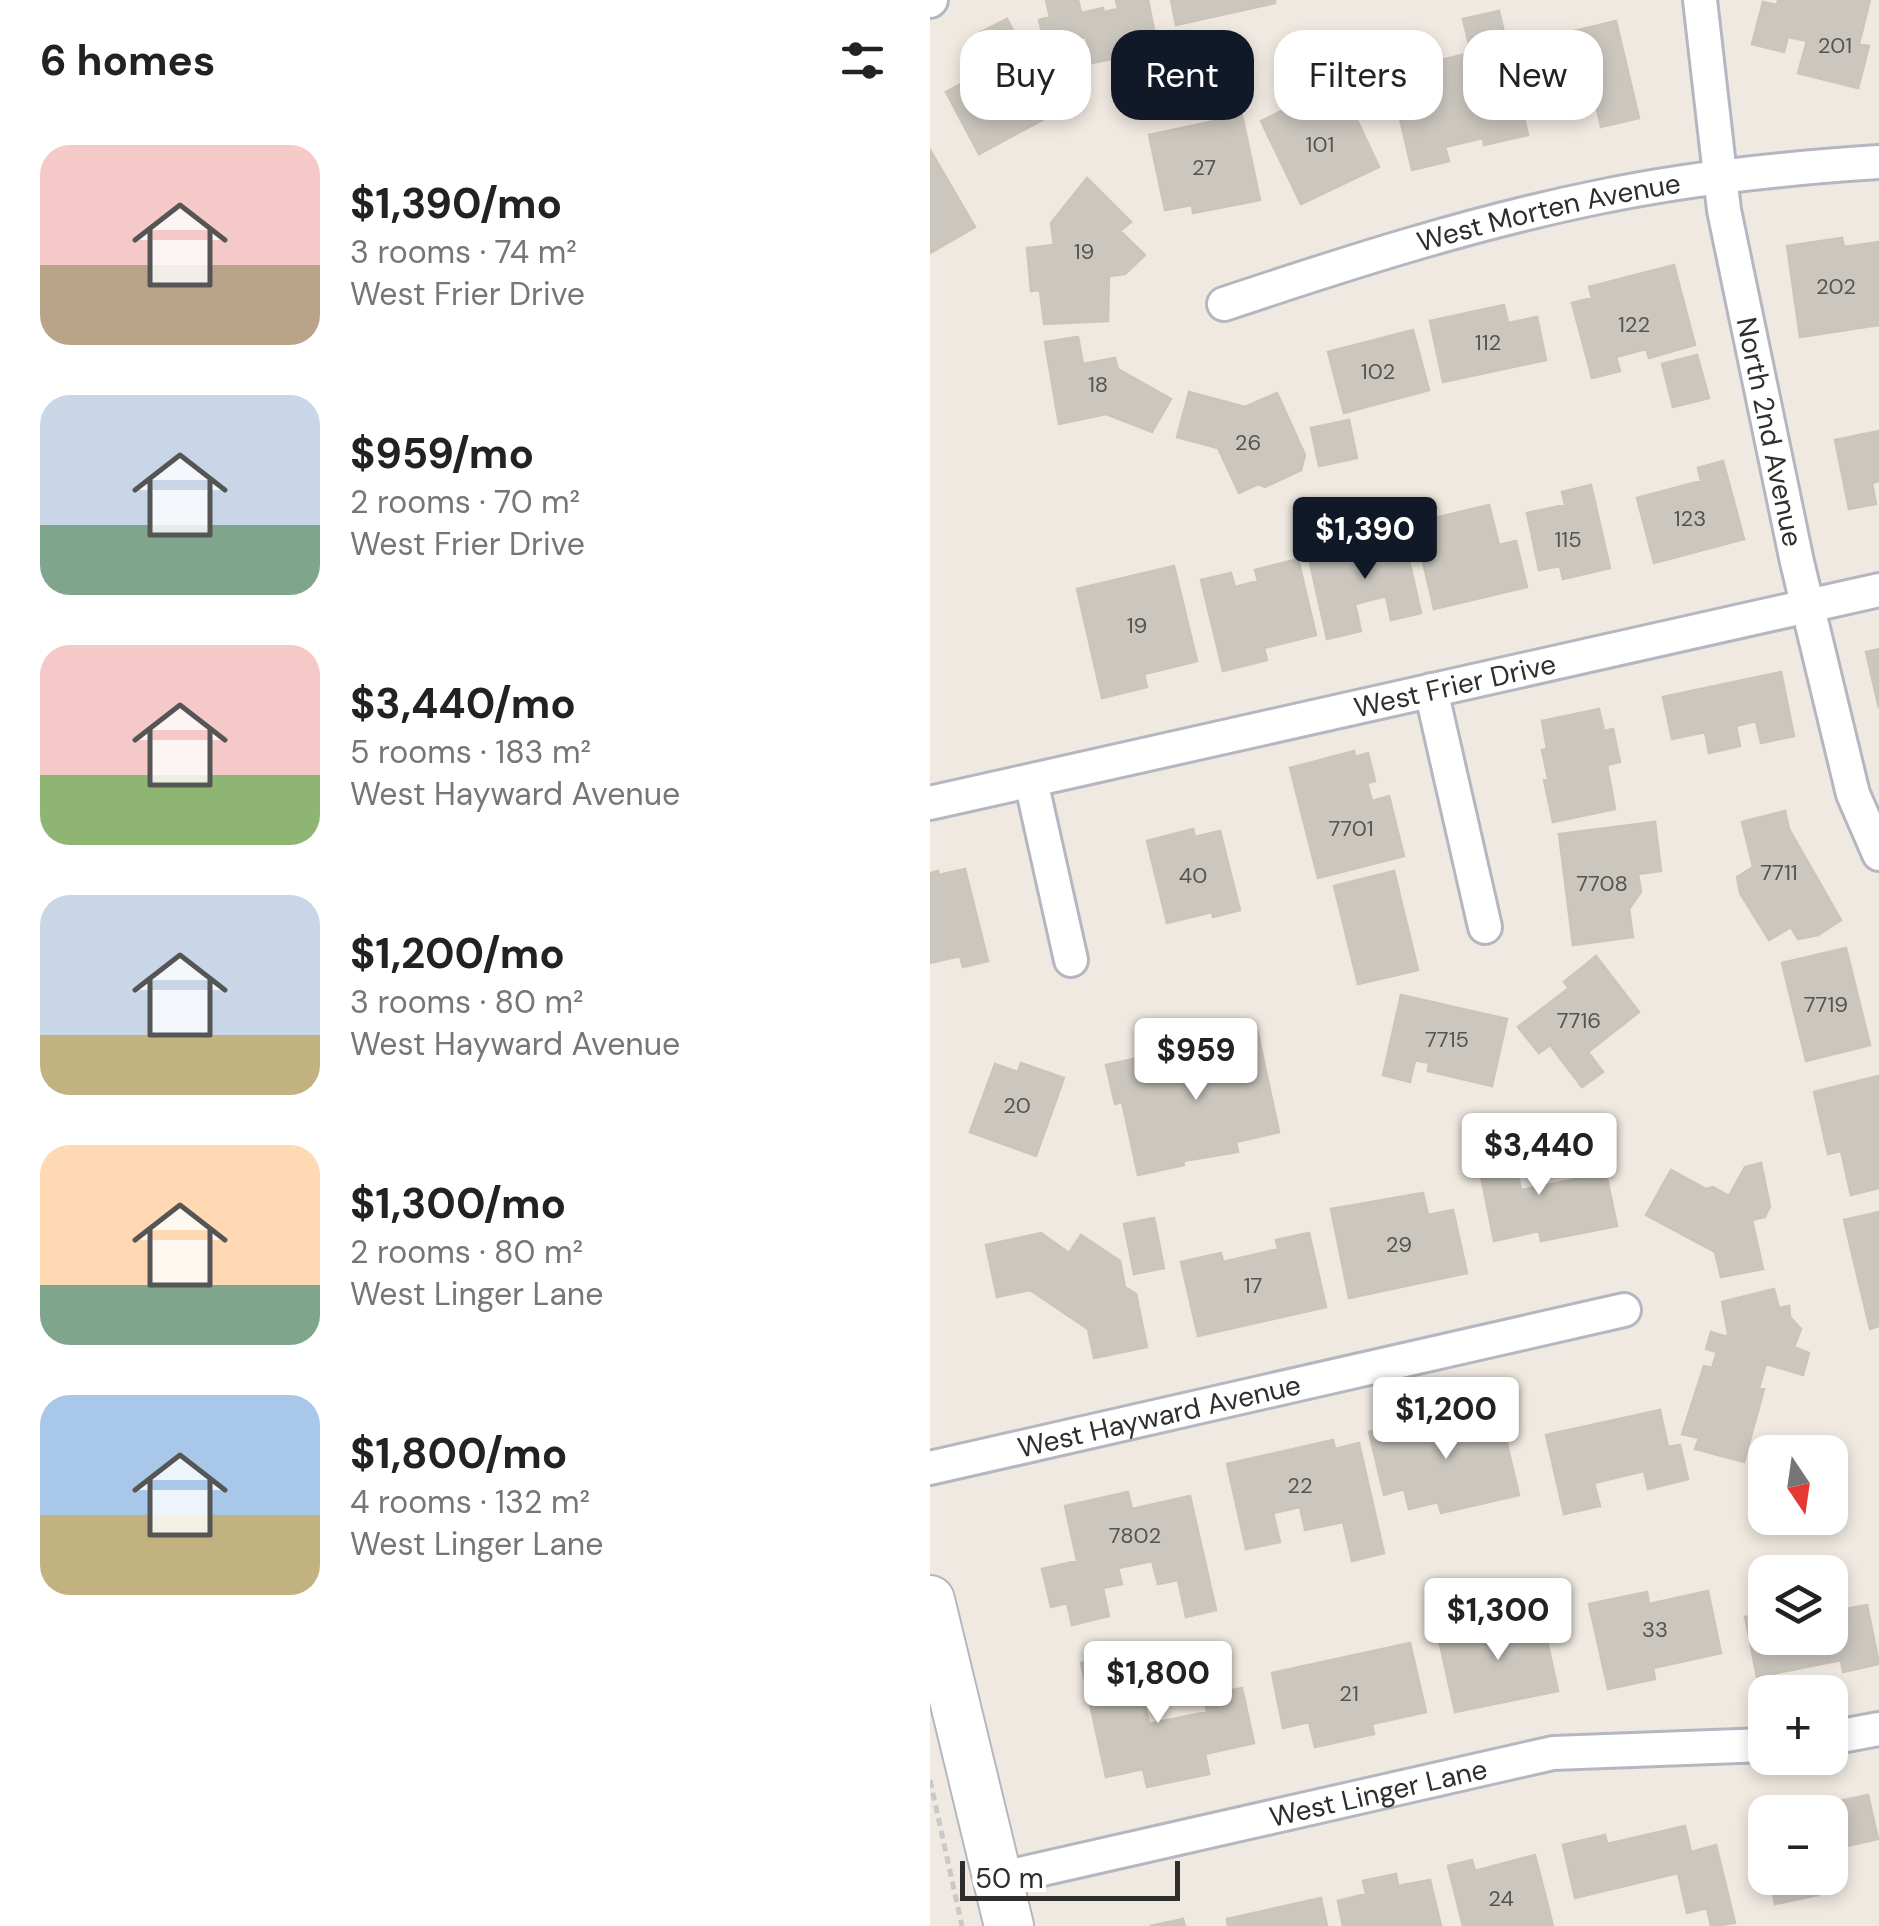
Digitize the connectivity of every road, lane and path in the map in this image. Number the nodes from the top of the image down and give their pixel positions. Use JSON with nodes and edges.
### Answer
{"nodes":[{"id":1,"x":1700,"y":0,"type":"edge"},
{"id":2,"x":1879,"y":162,"type":"edge"},
{"id":3,"x":1720,"y":179,"type":"junction"},
{"id":4,"x":1224,"y":304,"type":"dead end"},
{"id":5,"x":1879,"y":590,"type":"edge"},
{"id":6,"x":1808,"y":606,"type":"junction"},
{"id":7,"x":1431,"y":690,"type":"junction"},
{"id":8,"x":1031,"y":780,"type":"junction"},
{"id":9,"x":930,"y":804,"type":"edge"},
{"id":10,"x":1879,"y":854,"type":"edge"},
{"id":11,"x":1485,"y":927,"type":"dead end"},
{"id":12,"x":1071,"y":960,"type":"dead end"},
{"id":13,"x":1624,"y":1310,"type":"dead end"},
{"id":14,"x":930,"y":1468,"type":"edge"},
{"id":15,"x":930,"y":1600,"type":"edge"},
{"id":16,"x":1879,"y":1729,"type":"edge"},
{"id":17,"x":1848,"y":1735,"type":"edge"},
{"id":18,"x":1748,"y":1745,"type":"edge"},
{"id":19,"x":930,"y":1780,"type":"edge"},
{"id":20,"x":998,"y":1879,"type":"junction"},
{"id":21,"x":962,"y":1926,"type":"edge"},
{"id":22,"x":1009,"y":1926,"type":"edge"}],
"edges":[{"from":1,"to":3,"type":"street","name":"North 2nd Avenue"},
{"from":2,"to":3,"type":"street","name":"West Morten Avenue"},
{"from":3,"to":4,"type":"street","name":"West Morten Avenue"},
{"from":3,"to":6,"type":"street","name":"North 2nd Avenue"},
{"from":5,"to":6,"type":"street","name":"West Frier Drive"},
{"from":6,"to":7,"type":"street","name":"West Frier Drive"},
{"from":6,"to":10,"type":"street","name":"North 2nd Avenue"},
{"from":7,"to":8,"type":"street","name":"West Frier Drive"},
{"from":7,"to":11,"type":"street"},
{"from":8,"to":9,"type":"street","name":"West Frier Drive"},
{"from":8,"to":12,"type":"street"},
{"from":13,"to":14,"type":"street","name":"West Hayward Avenue"},
{"from":15,"to":20,"type":"main road"},
{"from":16,"to":17,"type":"street"},
{"from":18,"to":20,"type":"street","name":"West Linger Lane"},
{"from":19,"to":21,"type":"path"},
{"from":20,"to":22,"type":"main road"}]}
